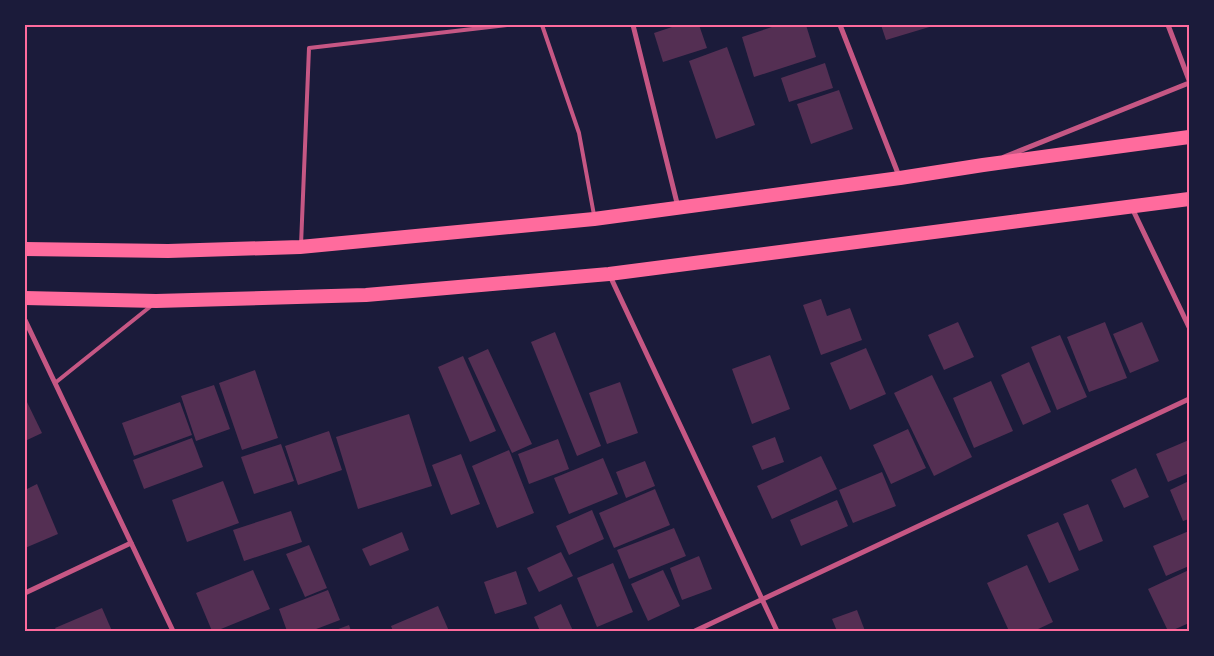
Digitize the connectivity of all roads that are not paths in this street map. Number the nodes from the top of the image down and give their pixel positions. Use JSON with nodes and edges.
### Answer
{"nodes":[{"id":1,"x":506,"y":25,"type":"edge"},
{"id":2,"x":542,"y":25,"type":"edge"},
{"id":3,"x":633,"y":25,"type":"edge"},
{"id":4,"x":840,"y":25,"type":"edge"},
{"id":5,"x":1168,"y":25,"type":"edge"},
{"id":6,"x":1189,"y":81,"type":"edge"},
{"id":7,"x":1189,"y":137,"type":"edge"},
{"id":8,"x":983,"y":165,"type":"junction"},
{"id":9,"x":900,"y":178,"type":"junction"},
{"id":10,"x":1189,"y":199,"type":"edge"},
{"id":11,"x":1131,"y":206,"type":"junction"},
{"id":12,"x":678,"y":208,"type":"junction"},
{"id":13,"x":594,"y":219,"type":"junction"},
{"id":14,"x":300,"y":247,"type":"junction"},
{"id":15,"x":25,"y":249,"type":"edge"},
{"id":16,"x":609,"y":274,"type":"junction"},
{"id":17,"x":25,"y":298,"type":"edge"},
{"id":18,"x":156,"y":301,"type":"junction"},
{"id":19,"x":25,"y":320,"type":"edge"},
{"id":20,"x":1189,"y":327,"type":"edge"},
{"id":21,"x":55,"y":383,"type":"junction"},
{"id":22,"x":1189,"y":399,"type":"edge"},
{"id":23,"x":131,"y":543,"type":"junction"},
{"id":24,"x":25,"y":594,"type":"edge"},
{"id":25,"x":762,"y":599,"type":"junction"},
{"id":26,"x":173,"y":631,"type":"edge"},
{"id":27,"x":695,"y":631,"type":"edge"},
{"id":28,"x":777,"y":631,"type":"edge"}],
"edges":[{"from":1,"to":14,"type":"lane"},
{"from":2,"to":13,"type":"lane"},
{"from":3,"to":12,"type":"street"},
{"from":4,"to":9,"type":"street"},
{"from":5,"to":6,"type":"street"},
{"from":6,"to":8,"type":"street"},
{"from":7,"to":8,"type":"highway"},
{"from":8,"to":9,"type":"highway"},
{"from":9,"to":12,"type":"highway"},
{"from":10,"to":11,"type":"highway"},
{"from":11,"to":16,"type":"highway"},
{"from":11,"to":20,"type":"street"},
{"from":12,"to":13,"type":"highway"},
{"from":13,"to":14,"type":"highway"},
{"from":14,"to":15,"type":"highway"},
{"from":16,"to":18,"type":"highway"},
{"from":16,"to":25,"type":"street"},
{"from":17,"to":18,"type":"highway"},
{"from":18,"to":21,"type":"lane"},
{"from":19,"to":21,"type":"street"},
{"from":21,"to":23,"type":"street"},
{"from":22,"to":25,"type":"street"},
{"from":23,"to":24,"type":"street"},
{"from":23,"to":26,"type":"street"},
{"from":25,"to":27,"type":"street"},
{"from":25,"to":28,"type":"street"}]}
